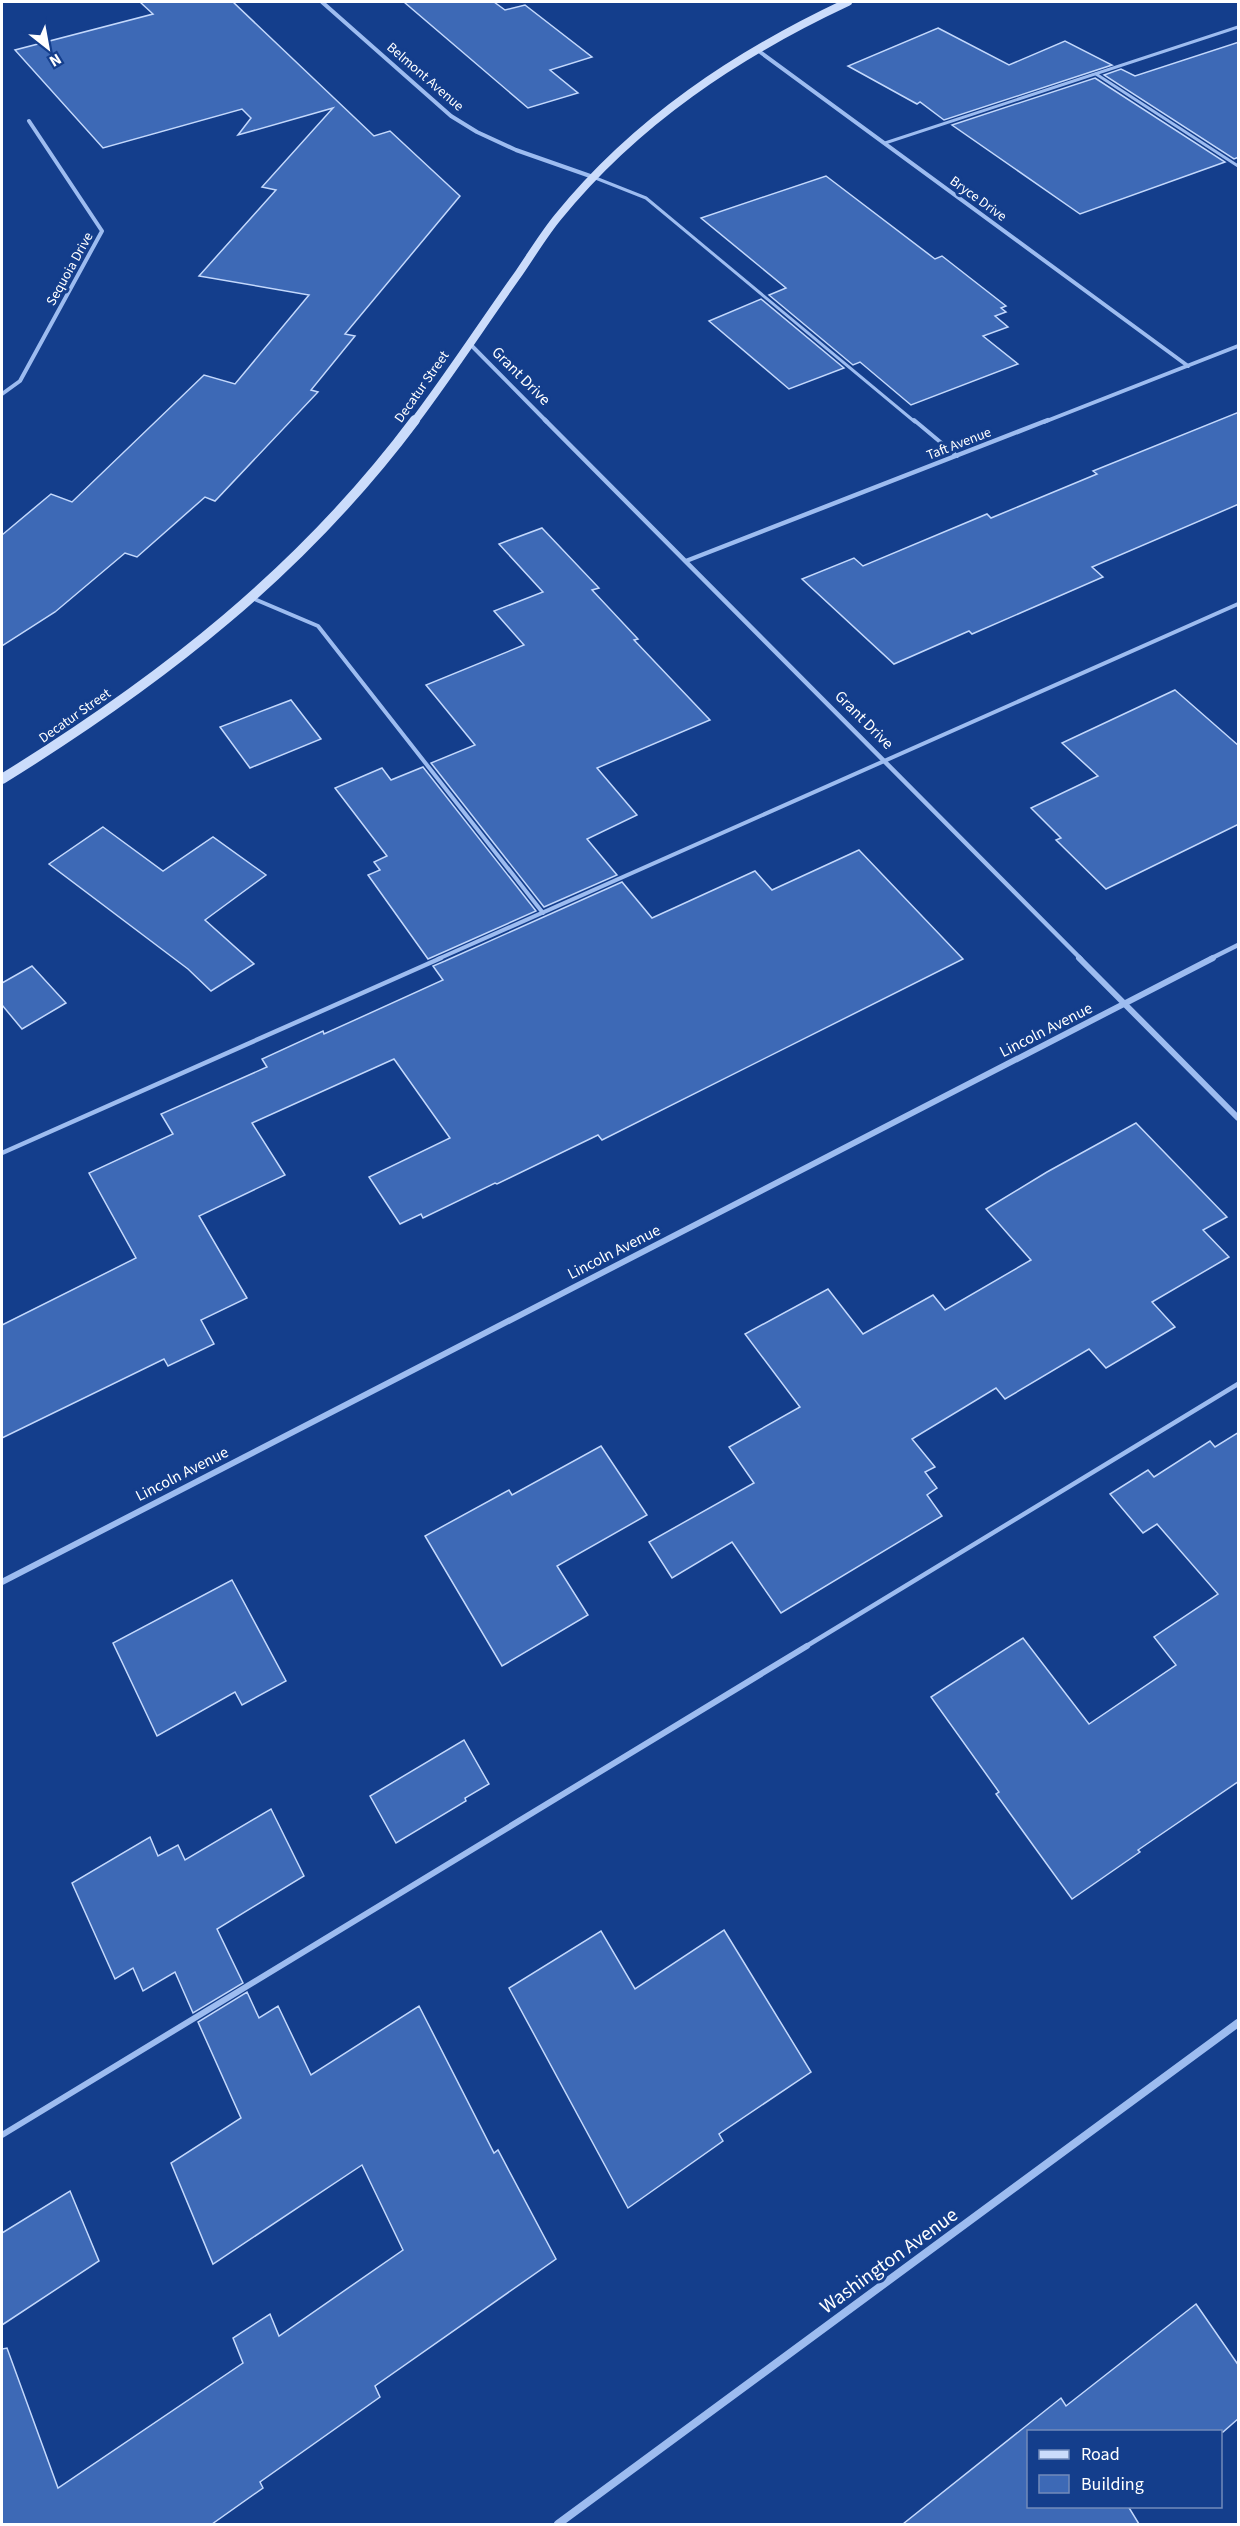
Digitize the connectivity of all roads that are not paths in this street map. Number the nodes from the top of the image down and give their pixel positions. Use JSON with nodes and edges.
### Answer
{"nodes":[{"id":1,"x":322,"y":2,"type":"edge"},
{"id":2,"x":848,"y":2,"type":"edge"},
{"id":3,"x":1239,"y":27,"type":"edge"},
{"id":4,"x":755,"y":49,"type":"junction"},
{"id":5,"x":1096,"y":74,"type":"junction"},
{"id":6,"x":29,"y":121,"type":"dead end"},
{"id":7,"x":885,"y":143,"type":"junction"},
{"id":8,"x":1239,"y":166,"type":"edge"},
{"id":9,"x":592,"y":177,"type":"junction"},
{"id":10,"x":469,"y":343,"type":"junction"},
{"id":11,"x":1239,"y":346,"type":"edge"},
{"id":12,"x":1188,"y":366,"type":"junction"},
{"id":13,"x":2,"y":394,"type":"edge"},
{"id":14,"x":957,"y":456,"type":"junction"},
{"id":15,"x":686,"y":561,"type":"junction"},
{"id":16,"x":252,"y":598,"type":"junction"},
{"id":17,"x":1239,"y":604,"type":"edge"},
{"id":18,"x":884,"y":761,"type":"junction"},
{"id":19,"x":2,"y":779,"type":"edge"},
{"id":20,"x":543,"y":913,"type":"junction"},
{"id":21,"x":1239,"y":945,"type":"edge"},
{"id":22,"x":1126,"y":1004,"type":"junction"},
{"id":23,"x":1239,"y":1118,"type":"edge"},
{"id":24,"x":2,"y":1153,"type":"edge"},
{"id":25,"x":1239,"y":1384,"type":"edge"},
{"id":26,"x":2,"y":1581,"type":"edge"},
{"id":27,"x":1239,"y":2024,"type":"edge"},
{"id":28,"x":2,"y":2135,"type":"edge"},
{"id":29,"x":558,"y":2524,"type":"edge"}],
"edges":[{"from":1,"to":9,"type":"street","name":"Belmont Avenue"},
{"from":2,"to":4,"type":"street","name":"Decatur Street"},
{"from":3,"to":5,"type":"lane"},
{"from":4,"to":7,"type":"street","name":"Bryce Drive"},
{"from":4,"to":9,"type":"street","name":"Decatur Street"},
{"from":5,"to":7,"type":"lane"},
{"from":5,"to":8,"type":"lane"},
{"from":6,"to":13,"type":"street","name":"Sequoia Drive"},
{"from":7,"to":12,"type":"street","name":"Bryce Drive"},
{"from":9,"to":10,"type":"street","name":"Decatur Street"},
{"from":9,"to":14,"type":"lane"},
{"from":10,"to":15,"type":"street","name":"Grant Drive"},
{"from":10,"to":16,"type":"street","name":"Decatur Street"},
{"from":11,"to":12,"type":"street","name":"Taft Avenue"},
{"from":12,"to":14,"type":"street","name":"Taft Avenue"},
{"from":14,"to":15,"type":"street","name":"Taft Avenue"},
{"from":15,"to":18,"type":"street","name":"Grant Drive"},
{"from":16,"to":19,"type":"street","name":"Decatur Street"},
{"from":16,"to":20,"type":"lane"},
{"from":17,"to":18,"type":"lane"},
{"from":18,"to":20,"type":"lane"},
{"from":18,"to":22,"type":"street","name":"Grant Drive"},
{"from":20,"to":24,"type":"lane"},
{"from":21,"to":22,"type":"street","name":"Lincoln Avenue"},
{"from":22,"to":23,"type":"street","name":"Grant Drive"},
{"from":22,"to":26,"type":"street","name":"Lincoln Avenue"},
{"from":25,"to":28,"type":"lane"},
{"from":27,"to":29,"type":"street","name":"Washington Avenue"}]}
